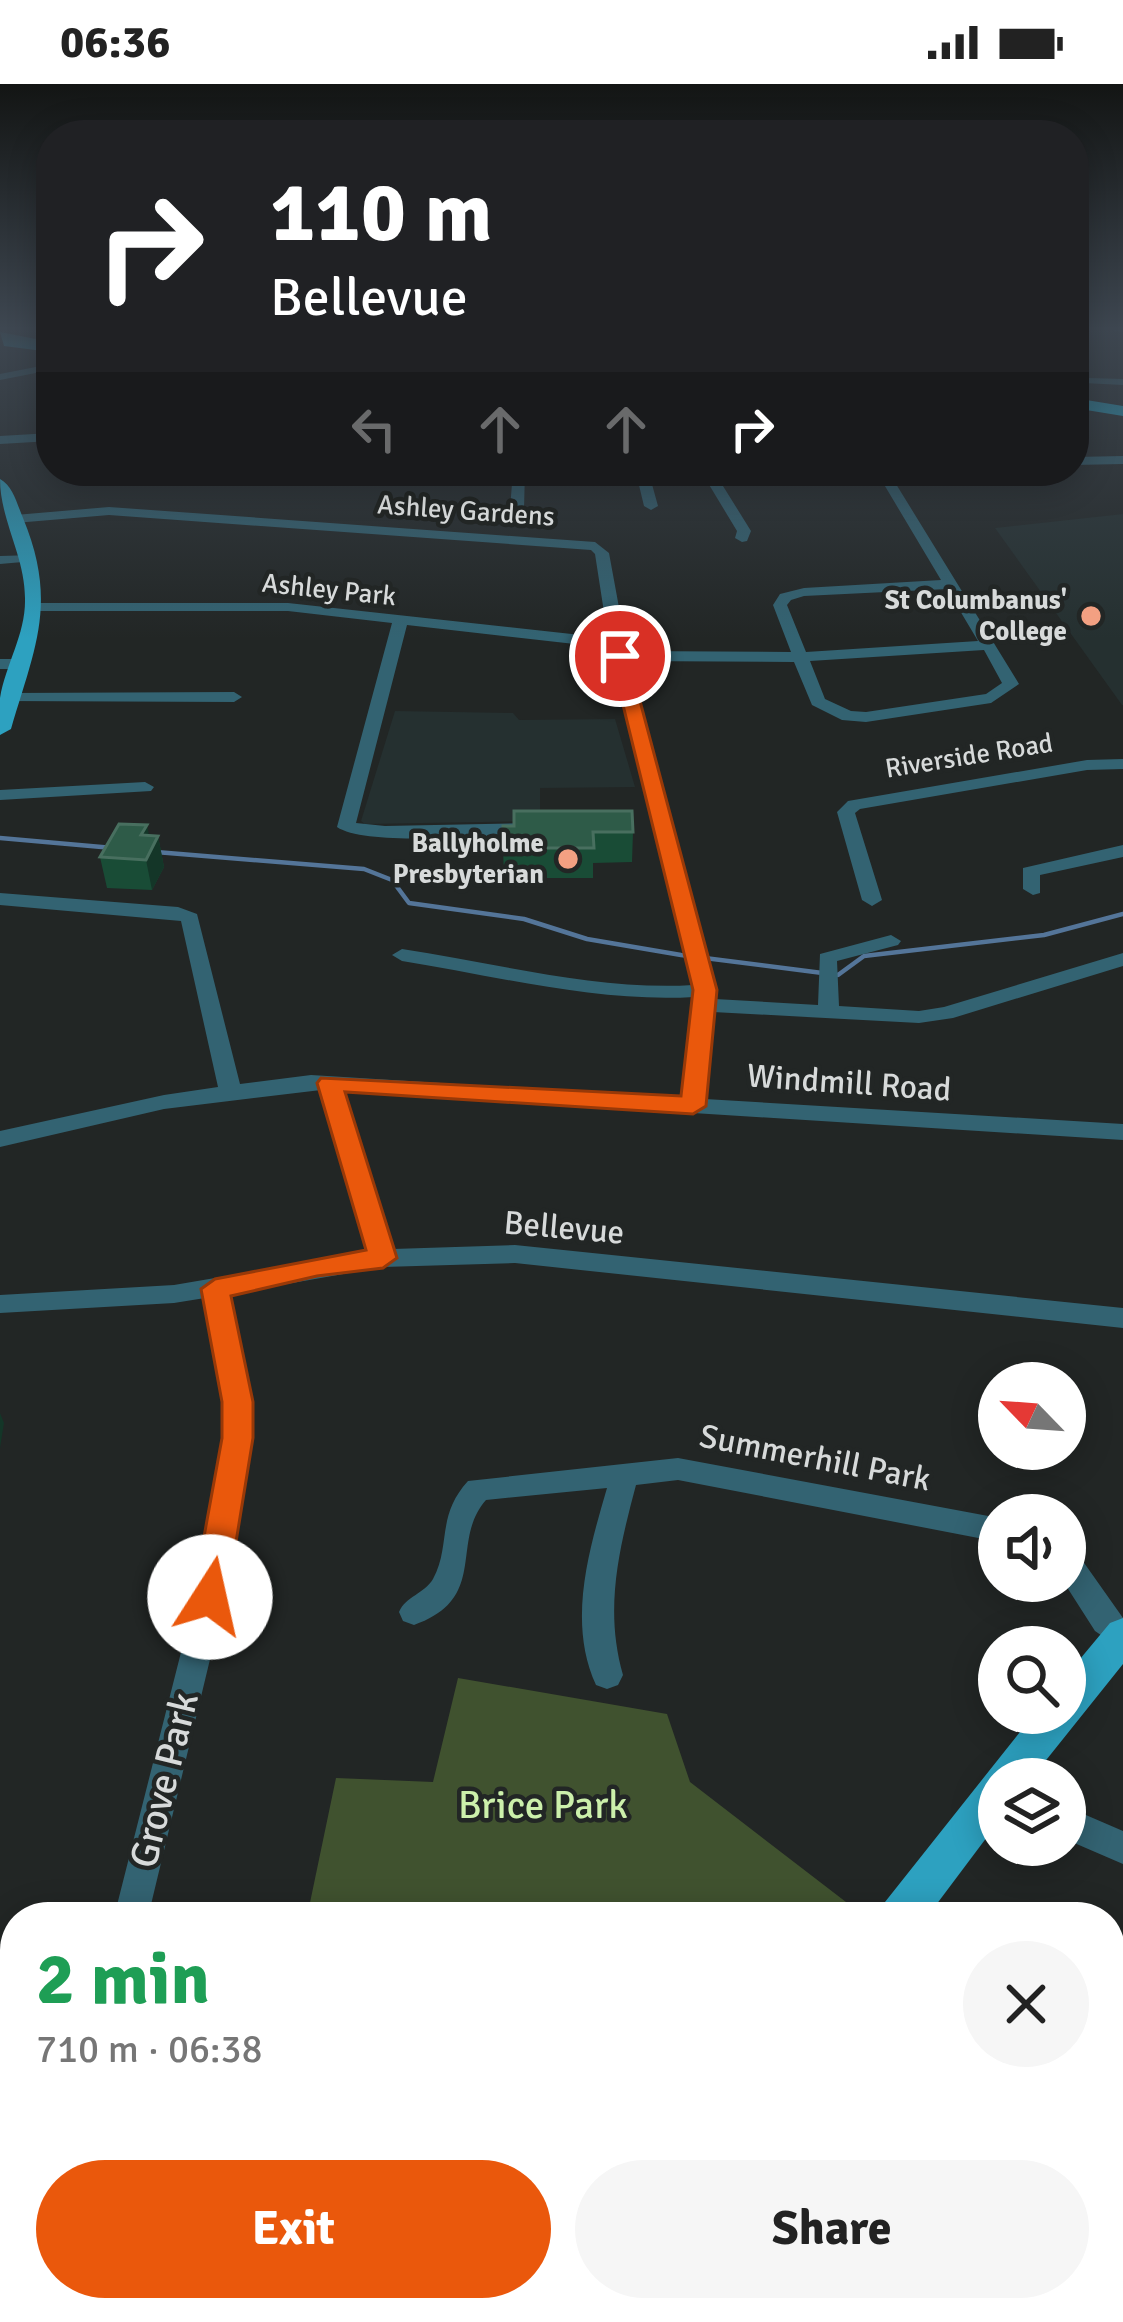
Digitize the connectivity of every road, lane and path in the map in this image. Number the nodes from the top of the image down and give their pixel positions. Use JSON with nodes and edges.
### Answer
{"nodes":[{"id":1,"x":36,"y":437,"type":"edge"},
{"id":2,"x":0,"y":440,"type":"edge"},
{"id":3,"x":1123,"y":460,"type":"edge"},
{"id":4,"x":1089,"y":461,"type":"edge"},
{"id":5,"x":0,"y":484,"type":"edge"},
{"id":6,"x":518,"y":486,"type":"edge"},
{"id":7,"x":646,"y":486,"type":"edge"},
{"id":8,"x":717,"y":486,"type":"edge"},
{"id":9,"x":891,"y":486,"type":"edge"},
{"id":10,"x":670,"y":500,"type":"dead end"},
{"id":11,"x":517,"y":509,"type":"dead end"},
{"id":12,"x":15,"y":519,"type":"junction"},
{"id":13,"x":742,"y":538,"type":"dead end"},
{"id":14,"x":29,"y":558,"type":"junction"},
{"id":15,"x":0,"y":560,"type":"edge"},
{"id":16,"x":951,"y":584,"type":"junction"},
{"id":17,"x":35,"y":607,"type":"junction"},
{"id":18,"x":400,"y":621,"type":"junction"},
{"id":19,"x":988,"y":645,"type":"junction"},
{"id":20,"x":618,"y":650,"type":"junction"},
{"id":21,"x":806,"y":655,"type":"junction"},
{"id":22,"x":11,"y":664,"type":"edge"},
{"id":23,"x":234,"y":697,"type":"dead end"},
{"id":24,"x":4,"y":711,"type":"edge"},
{"id":25,"x":1123,"y":764,"type":"edge"},
{"id":26,"x":145,"y":787,"type":"dead end"},
{"id":27,"x":0,"y":795,"type":"edge"},
{"id":28,"x":639,"y":826,"type":"dead end"},
{"id":29,"x":661,"y":826,"type":"junction"},
{"id":30,"x":550,"y":828,"type":"edge"},
{"id":31,"x":1123,"y":851,"type":"edge"},
{"id":32,"x":1033,"y":889,"type":"dead end"},
{"id":33,"x":0,"y":899,"type":"edge"},
{"id":34,"x":872,"y":900,"type":"dead end"},
{"id":35,"x":890,"y":941,"type":"dead end"},
{"id":36,"x":402,"y":955,"type":"dead end"},
{"id":37,"x":1123,"y":959,"type":"edge"},
{"id":38,"x":706,"y":997,"type":"junction"},
{"id":39,"x":829,"y":1012,"type":"junction"},
{"id":40,"x":330,"y":1083,"type":"junction"},
{"id":41,"x":230,"y":1090,"type":"junction"},
{"id":42,"x":693,"y":1106,"type":"junction"},
{"id":43,"x":1123,"y":1132,"type":"edge"},
{"id":44,"x":0,"y":1139,"type":"edge"},
{"id":45,"x":383,"y":1258,"type":"junction"},
{"id":46,"x":215,"y":1289,"type":"junction"},
{"id":47,"x":0,"y":1304,"type":"edge"},
{"id":48,"x":1123,"y":1318,"type":"edge"},
{"id":49,"x":625,"y":1475,"type":"junction"},
{"id":50,"x":978,"y":1526,"type":"edge"},
{"id":51,"x":1086,"y":1591,"type":"edge"},
{"id":52,"x":414,"y":1612,"type":"dead end"},
{"id":53,"x":1123,"y":1635,"type":"edge"},
{"id":54,"x":608,"y":1675,"type":"dead end"},
{"id":55,"x":1086,"y":1681,"type":"edge"},
{"id":56,"x":1044,"y":1734,"type":"edge"},
{"id":57,"x":1024,"y":1758,"type":"edge"},
{"id":58,"x":978,"y":1817,"type":"edge"},
{"id":59,"x":1086,"y":1831,"type":"edge"},
{"id":60,"x":1123,"y":1848,"type":"edge"},
{"id":61,"x":134,"y":1902,"type":"edge"},
{"id":62,"x":913,"y":1902,"type":"edge"}],
"edges":[{"from":1,"to":2,"type":"street"},
{"from":3,"to":4,"type":"street"},
{"from":5,"to":12,"type":"main road"},
{"from":6,"to":11,"type":"street"},
{"from":7,"to":10,"type":"street"},
{"from":8,"to":13,"type":"street"},
{"from":9,"to":16,"type":"street"},
{"from":12,"to":14,"type":"main road"},
{"from":12,"to":20,"type":"street","name":"Ashley Gardens"},
{"from":14,"to":15,"type":"street"},
{"from":14,"to":17,"type":"main road"},
{"from":16,"to":19,"type":"street"},
{"from":16,"to":21,"type":"street"},
{"from":17,"to":18,"type":"street","name":"Ashley Park"},
{"from":17,"to":22,"type":"main road"},
{"from":18,"to":20,"type":"street","name":"Ashley Park"},
{"from":18,"to":30,"type":"street"},
{"from":19,"to":21,"type":"street","name":"Ashley Park"},
{"from":19,"to":21,"type":"street"},
{"from":20,"to":21,"type":"street","name":"Ashley Park"},
{"from":20,"to":29,"type":"street"},
{"from":22,"to":24,"type":"main road"},
{"from":23,"to":24,"type":"street"},
{"from":25,"to":34,"type":"street","name":"Riverside Road"},
{"from":26,"to":27,"type":"street"},
{"from":28,"to":29,"type":"street"},
{"from":29,"to":38,"type":"street"},
{"from":31,"to":32,"type":"street"},
{"from":33,"to":41,"type":"street"},
{"from":35,"to":39,"type":"street"},
{"from":36,"to":38,"type":"street"},
{"from":37,"to":39,"type":"street"},
{"from":38,"to":39,"type":"street"},
{"from":38,"to":42,"type":"street"},
{"from":40,"to":41,"type":"street","name":"Windmill Road"},
{"from":40,"to":42,"type":"street","name":"Windmill Road"},
{"from":40,"to":45,"type":"street"},
{"from":41,"to":44,"type":"street","name":"Windmill Road"},
{"from":42,"to":43,"type":"street","name":"Windmill Road"},
{"from":45,"to":46,"type":"street","name":"Bellevue"},
{"from":45,"to":48,"type":"street","name":"Bellevue"},
{"from":46,"to":47,"type":"street","name":"Bellevue"},
{"from":46,"to":61,"type":"street","name":"Grove Park"},
{"from":49,"to":50,"type":"street","name":"Summerhill Park"},
{"from":49,"to":52,"type":"street","name":"Summerhill Park"},
{"from":49,"to":54,"type":"street"},
{"from":51,"to":53,"type":"street"},
{"from":53,"to":55,"type":"main road"},
{"from":56,"to":57,"type":"main road"},
{"from":58,"to":62,"type":"main road"},
{"from":59,"to":60,"type":"street"}]}
